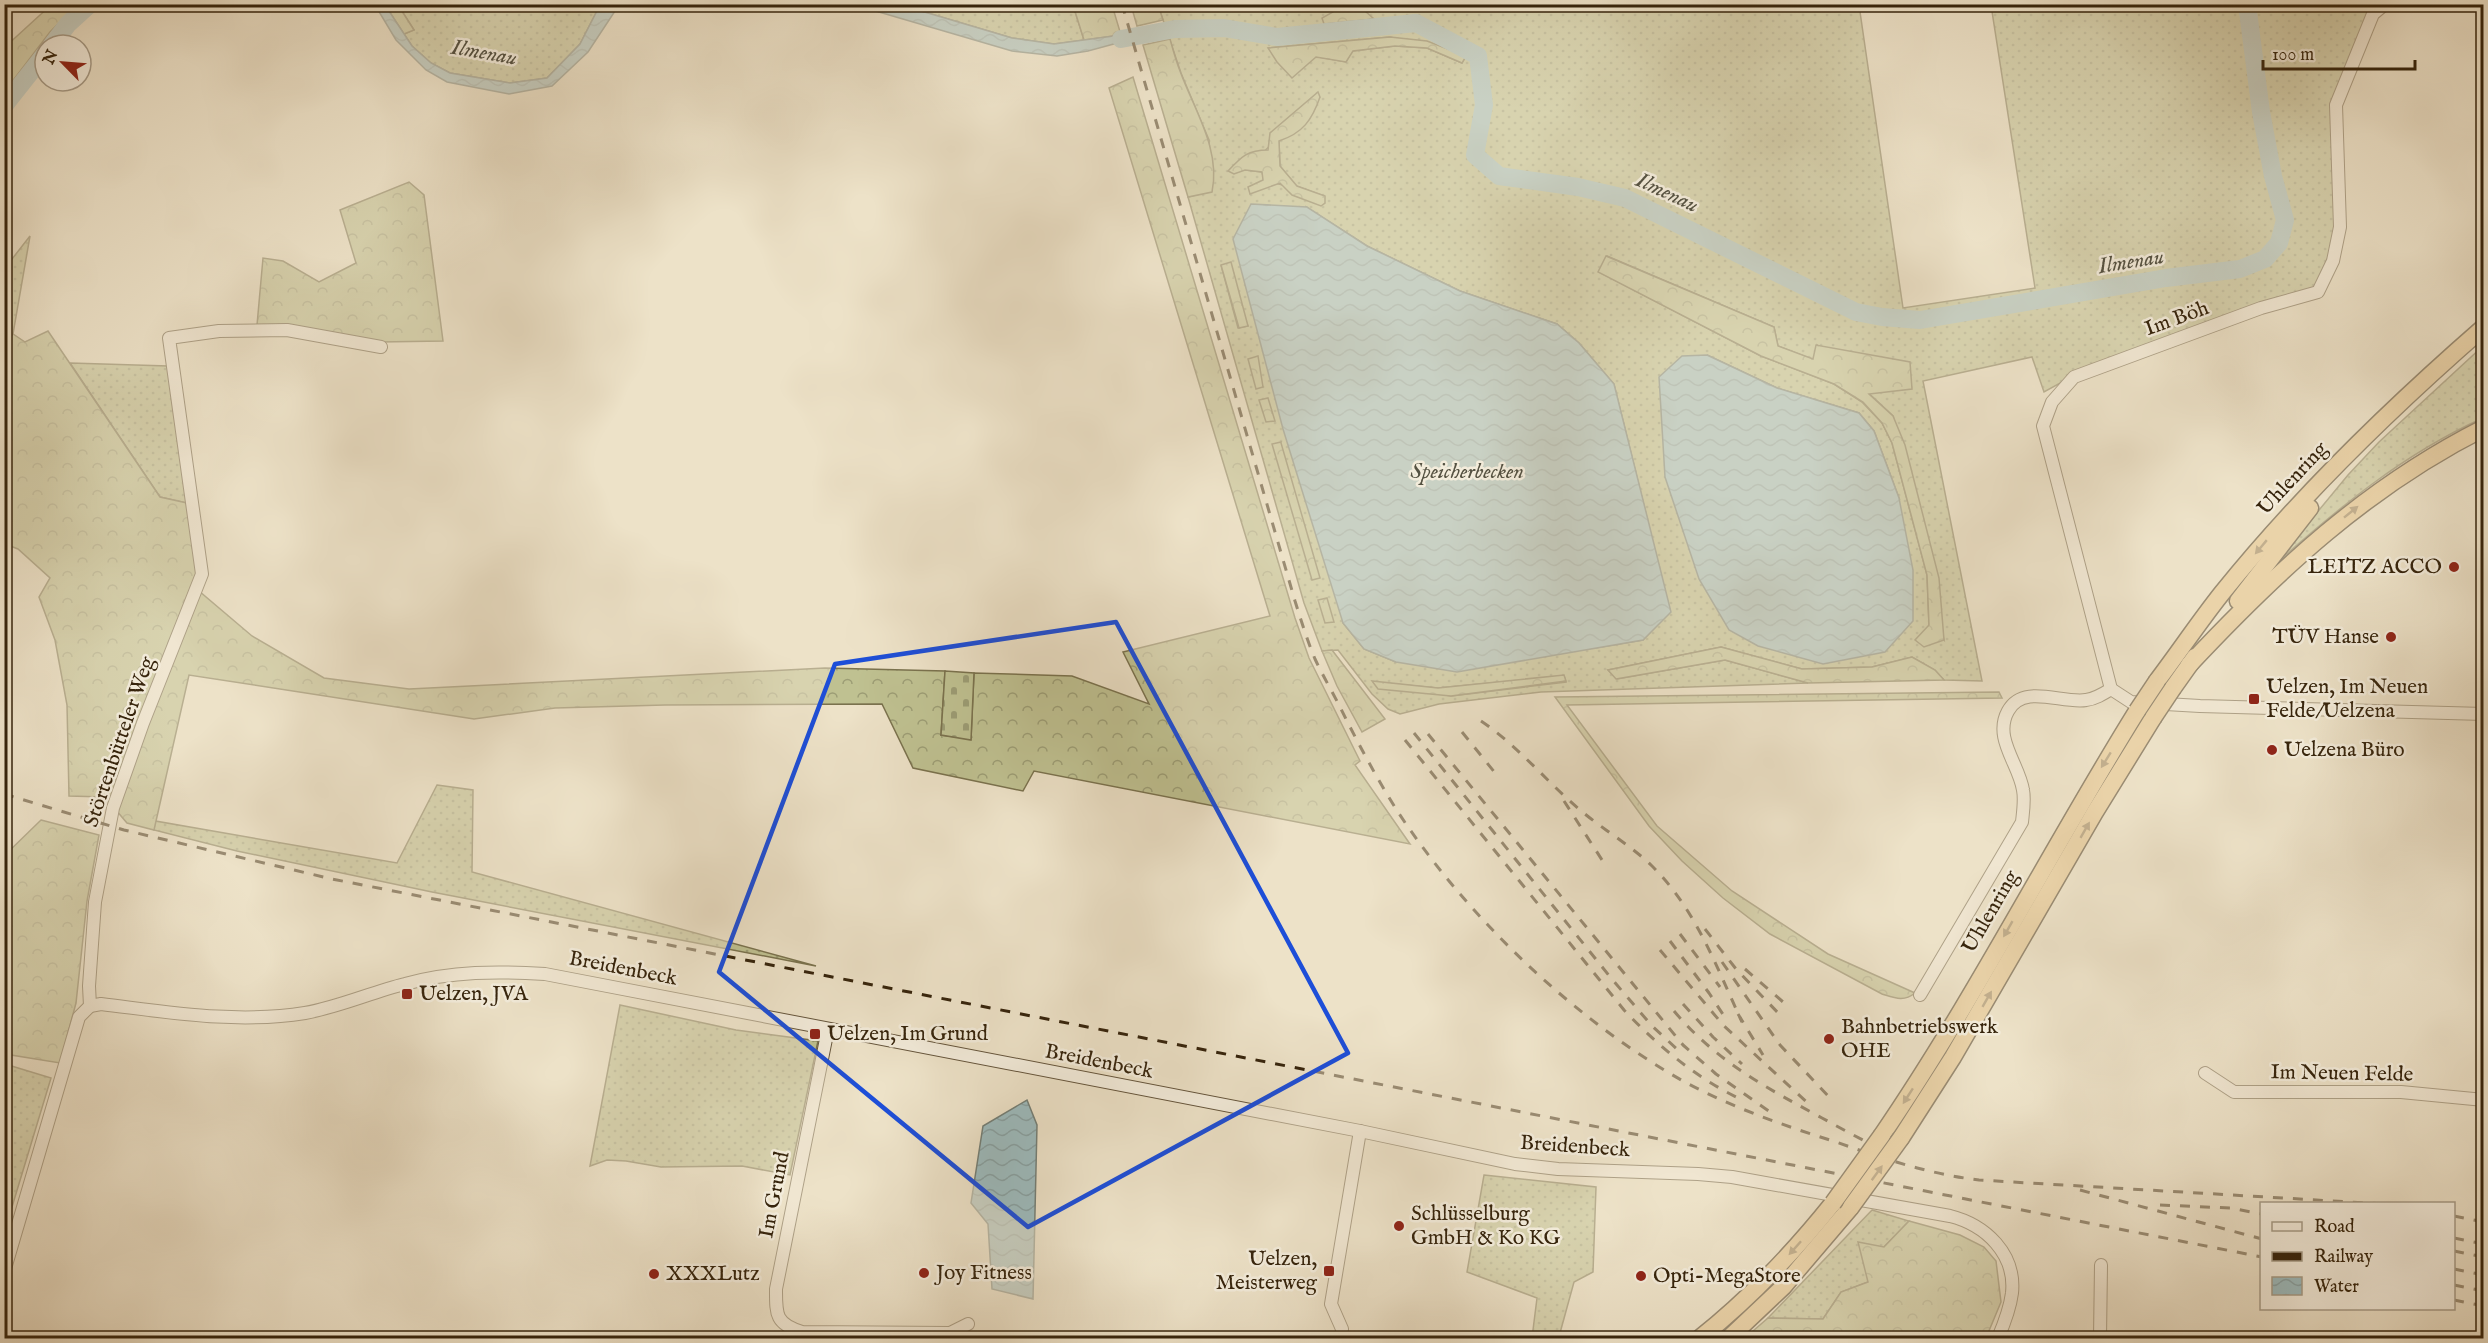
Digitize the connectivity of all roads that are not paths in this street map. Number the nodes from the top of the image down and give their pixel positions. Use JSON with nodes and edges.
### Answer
{"nodes":[{"id":1,"x":2385,"y":4,"type":"edge"},
{"id":2,"x":2484,"y":327,"type":"edge"},
{"id":3,"x":381,"y":347,"type":"dead end"},
{"id":4,"x":2387,"y":413,"type":"junction"},
{"id":5,"x":2484,"y":428,"type":"edge"},
{"id":6,"x":2189,"y":665,"type":"junction"},
{"id":7,"x":2114,"y":691,"type":"junction"},
{"id":8,"x":2484,"y":714,"type":"edge"},
{"id":9,"x":1920,"y":995,"type":"dead end"},
{"id":10,"x":90,"y":1006,"type":"junction"},
{"id":11,"x":828,"y":1029,"type":"junction"},
{"id":12,"x":2205,"y":1073,"type":"dead end"},
{"id":13,"x":2484,"y":1100,"type":"edge"},
{"id":14,"x":1360,"y":1131,"type":"junction"},
{"id":15,"x":2101,"y":1265,"type":"dead end"},
{"id":16,"x":4,"y":1272,"type":"edge"},
{"id":17,"x":968,"y":1324,"type":"dead end"},
{"id":18,"x":1342,"y":1329,"type":"dead end"},
{"id":19,"x":1700,"y":1338,"type":"edge"},
{"id":20,"x":1729,"y":1338,"type":"edge"},
{"id":21,"x":1998,"y":1338,"type":"edge"},
{"id":22,"x":2100,"y":1338,"type":"edge"}],
"edges":[{"from":1,"to":7,"type":"street","name":"Im Böh"},
{"from":2,"to":4,"type":"highway","name":"Uhlenring"},
{"from":3,"to":10,"type":"street","name":"Störtenbütteler Weg"},
{"from":4,"to":6,"type":"highway"},
{"from":4,"to":19,"type":"highway","name":"Uhlenring","one_way":true,"bridge":true},
{"from":6,"to":5,"type":"highway","one_way":true},
{"from":20,"to":6,"type":"highway","name":"Uhlenring","one_way":true,"bridge":true},
{"from":7,"to":8,"type":"street"},
{"from":7,"to":9,"type":"street"},
{"from":10,"to":11,"type":"street","name":"Breidenbeck"},
{"from":10,"to":16,"type":"street"},
{"from":11,"to":14,"type":"street","name":"Breidenbeck"},
{"from":11,"to":17,"type":"street","name":"Im Grund"},
{"from":12,"to":13,"type":"street","name":"Im Neuen Felde"},
{"from":14,"to":18,"type":"street"},
{"from":14,"to":21,"type":"street","name":"Breidenbeck"},
{"from":15,"to":22,"type":"street"}]}
